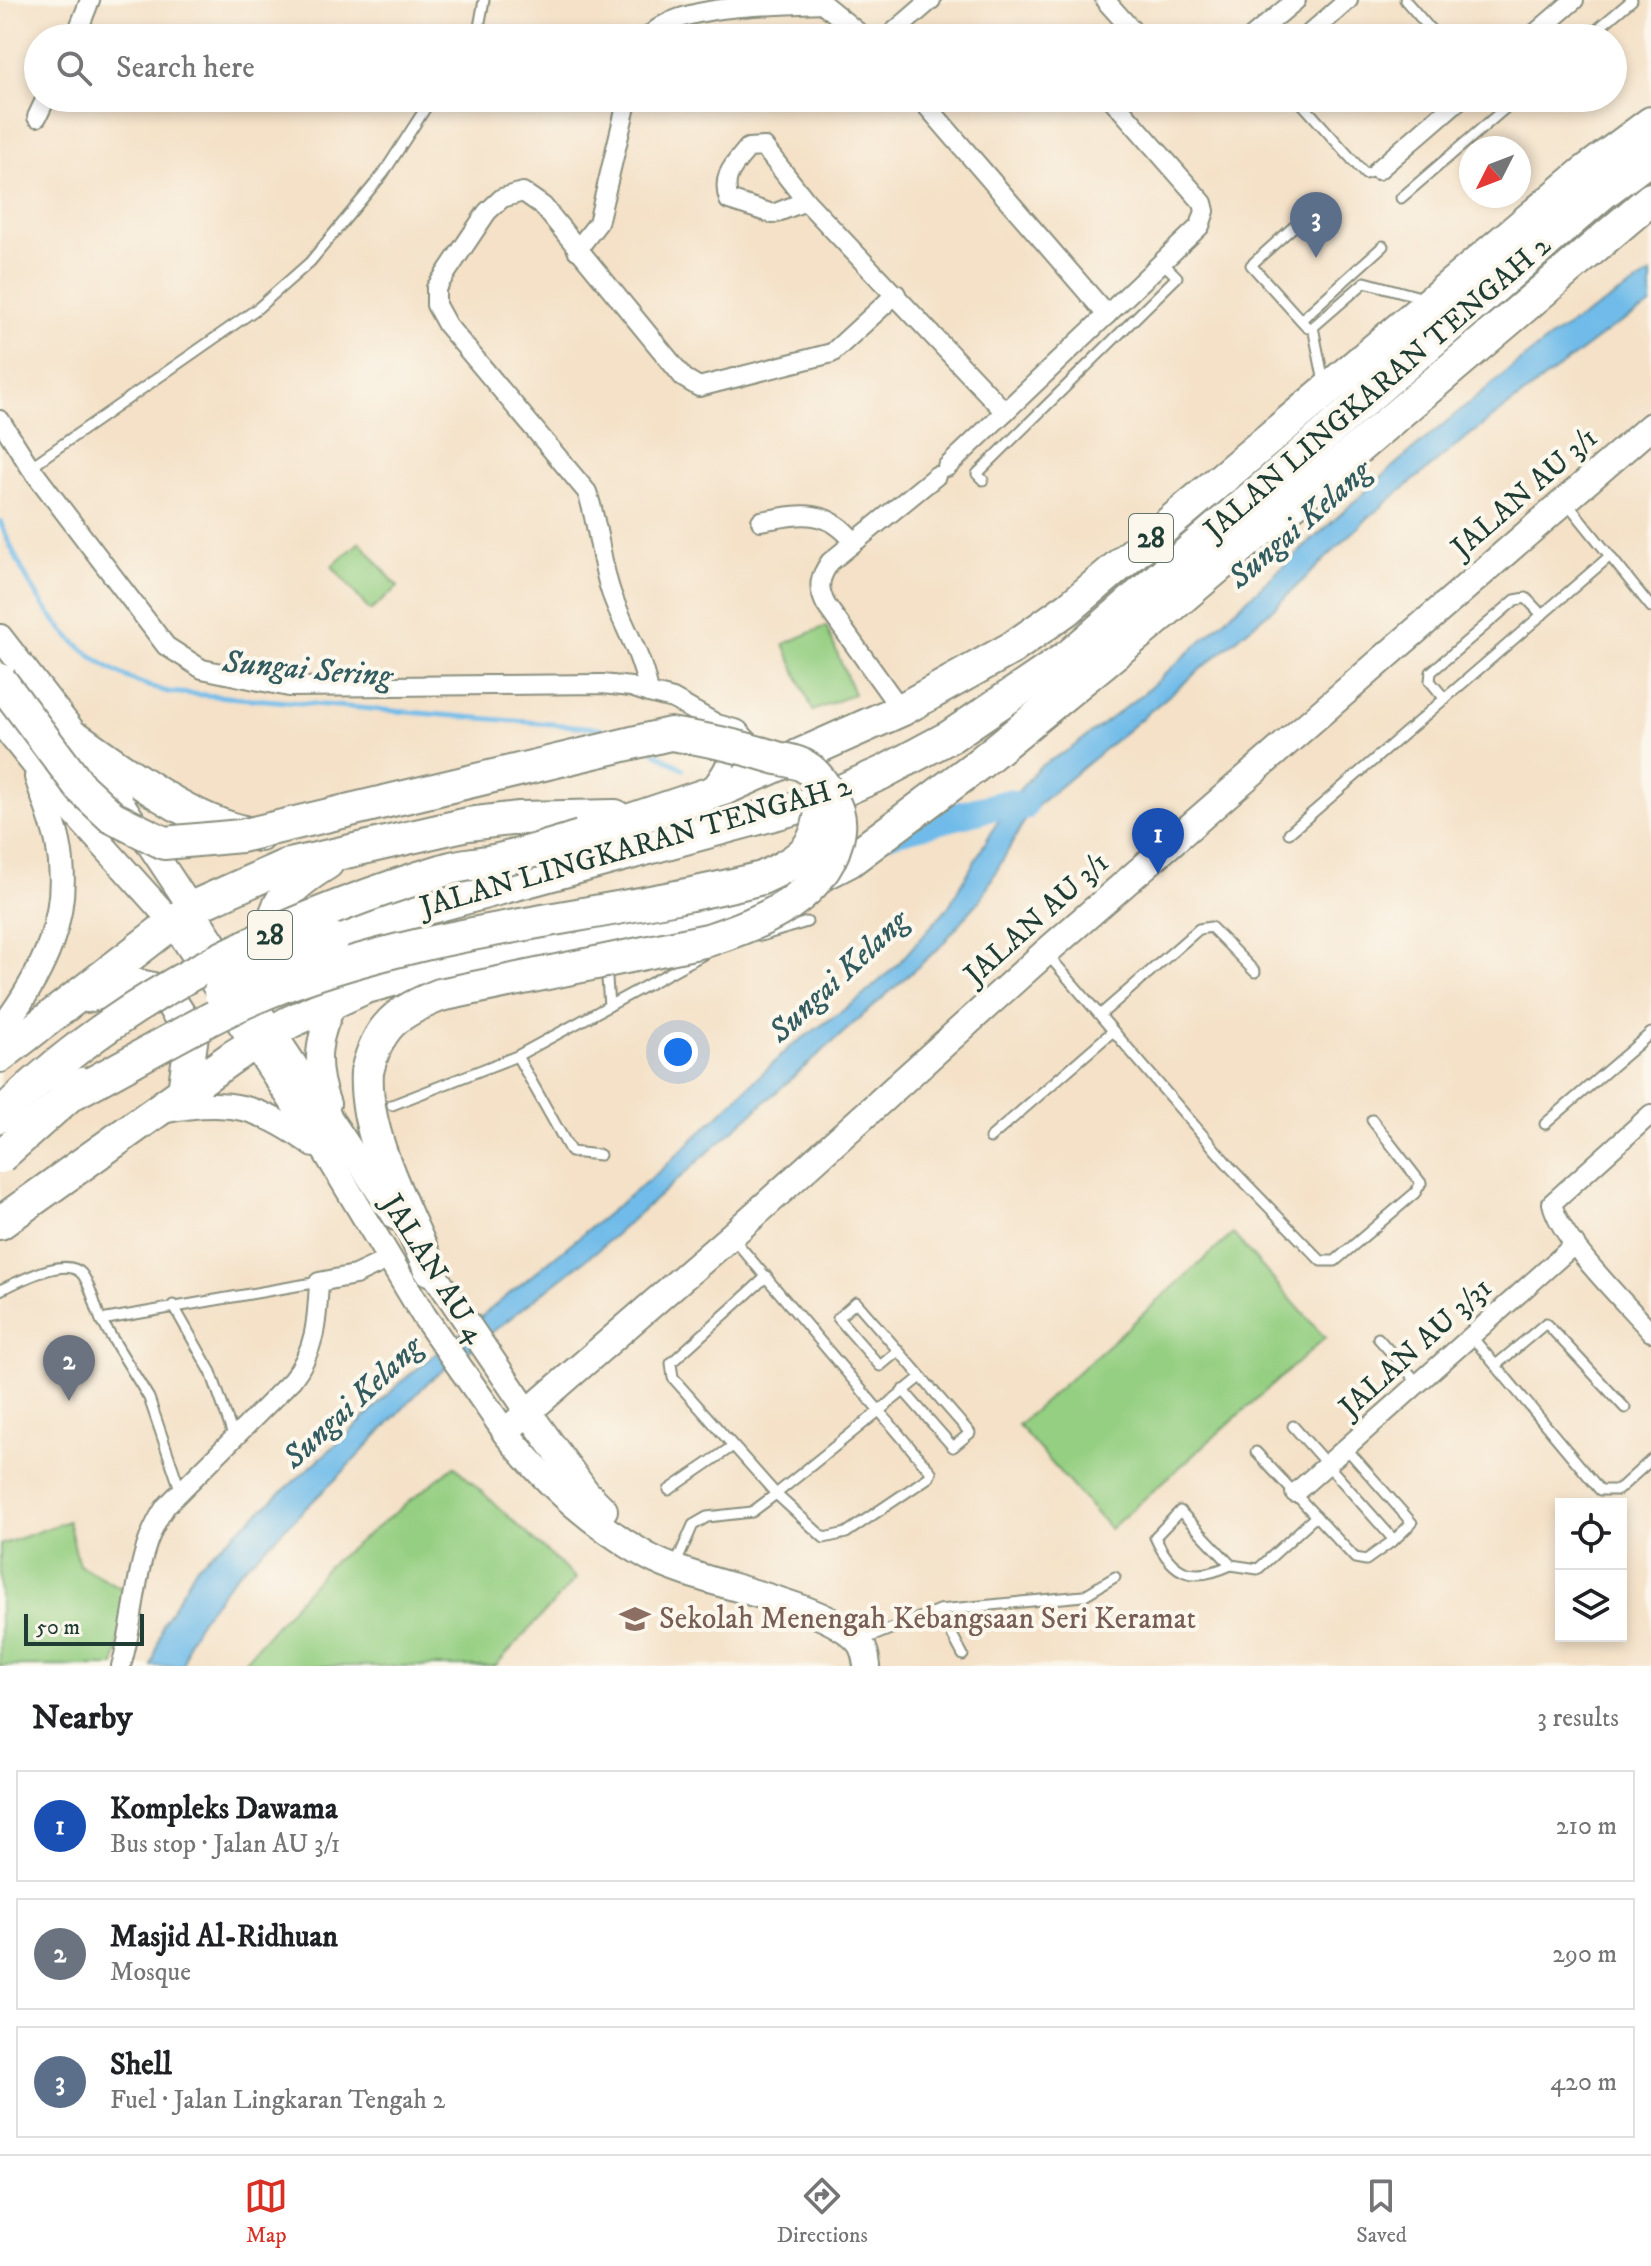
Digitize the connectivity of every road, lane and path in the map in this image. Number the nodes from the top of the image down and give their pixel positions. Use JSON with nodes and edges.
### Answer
{"nodes":[{"id":1,"x":90,"y":0,"type":"edge"},
{"id":2,"x":484,"y":0,"type":"edge"},
{"id":3,"x":931,"y":0,"type":"edge"},
{"id":4,"x":1105,"y":0,"type":"edge"},
{"id":5,"x":1348,"y":0,"type":"edge"},
{"id":6,"x":1405,"y":0,"type":"edge"},
{"id":7,"x":1574,"y":0,"type":"edge"},
{"id":8,"x":1632,"y":0,"type":"edge"},
{"id":9,"x":1291,"y":1,"type":"edge"},
{"id":10,"x":751,"y":4,"type":"edge"},
{"id":11,"x":81,"y":24,"type":"edge"},
{"id":12,"x":480,"y":24,"type":"edge"},
{"id":13,"x":665,"y":24,"type":"edge"},
{"id":14,"x":848,"y":24,"type":"edge"},
{"id":15,"x":903,"y":24,"type":"edge"},
{"id":16,"x":1126,"y":24,"type":"edge"},
{"id":17,"x":1266,"y":24,"type":"edge"},
{"id":18,"x":1321,"y":24,"type":"edge"},
{"id":19,"x":1426,"y":24,"type":"edge"},
{"id":20,"x":1546,"y":24,"type":"edge"},
{"id":21,"x":1604,"y":24,"type":"edge"},
{"id":22,"x":39,"y":112,"type":"edge"},
{"id":23,"x":423,"y":112,"type":"edge"},
{"id":24,"x":625,"y":112,"type":"edge"},
{"id":25,"x":932,"y":112,"type":"edge"},
{"id":26,"x":1123,"y":112,"type":"edge"},
{"id":27,"x":1310,"y":112,"type":"edge"},
{"id":28,"x":1445,"y":112,"type":"edge"},
{"id":29,"x":1501,"y":112,"type":"edge"},
{"id":30,"x":37,"y":117,"type":"dead end"},
{"id":31,"x":1651,"y":123,"type":"edge"},
{"id":32,"x":1651,"y":157,"type":"edge"},
{"id":33,"x":1378,"y":170,"type":"joint"},
{"id":34,"x":1401,"y":198,"type":"dead end"},
{"id":35,"x":1651,"y":199,"type":"edge"},
{"id":36,"x":806,"y":201,"type":"junction"},
{"id":37,"x":1320,"y":203,"type":"dead end"},
{"id":38,"x":1383,"y":246,"type":"dead end"},
{"id":39,"x":577,"y":250,"type":"junction"},
{"id":40,"x":1162,"y":262,"type":"junction"},
{"id":41,"x":896,"y":294,"type":"junction"},
{"id":42,"x":1433,"y":301,"type":"junction"},
{"id":43,"x":1107,"y":315,"type":"junction"},
{"id":44,"x":1301,"y":320,"type":"junction"},
{"id":45,"x":1313,"y":327,"type":"junction"},
{"id":46,"x":1325,"y":389,"type":"junction"},
{"id":47,"x":1005,"y":412,"type":"junction"},
{"id":48,"x":0,"y":420,"type":"edge"},
{"id":49,"x":1651,"y":426,"type":"edge"},
{"id":50,"x":30,"y":467,"type":"junction"},
{"id":51,"x":983,"y":480,"type":"dead end"},
{"id":52,"x":1565,"y":501,"type":"junction"},
{"id":53,"x":761,"y":521,"type":"dead end"},
{"id":54,"x":854,"y":542,"type":"junction"},
{"id":55,"x":1610,"y":556,"type":"junction"},
{"id":56,"x":1651,"y":607,"type":"edge"},
{"id":57,"x":1542,"y":615,"type":"junction"},
{"id":58,"x":0,"y":637,"type":"edge"},
{"id":59,"x":0,"y":680,"type":"edge"},
{"id":60,"x":649,"y":693,"type":"junction"},
{"id":61,"x":1445,"y":699,"type":"junction"},
{"id":62,"x":901,"y":710,"type":"junction"},
{"id":63,"x":0,"y":722,"type":"edge"},
{"id":64,"x":717,"y":724,"type":"junction"},
{"id":65,"x":80,"y":740,"type":"junction"},
{"id":66,"x":801,"y":756,"type":"junction"},
{"id":67,"x":32,"y":760,"type":"junction"},
{"id":68,"x":823,"y":785,"type":"junction"},
{"id":69,"x":706,"y":793,"type":"junction"},
{"id":70,"x":634,"y":817,"type":"junction"},
{"id":71,"x":1289,"y":833,"type":"dead end"},
{"id":72,"x":400,"y":837,"type":"junction"},
{"id":73,"x":343,"y":853,"type":"junction"},
{"id":74,"x":182,"y":914,"type":"junction"},
{"id":75,"x":807,"y":922,"type":"dead end"},
{"id":76,"x":603,"y":935,"type":"junction"},
{"id":77,"x":750,"y":940,"type":"dead end"},
{"id":78,"x":721,"y":948,"type":"dead end"},
{"id":79,"x":1046,"y":952,"type":"junction"},
{"id":80,"x":1255,"y":972,"type":"dead end"},
{"id":81,"x":351,"y":993,"type":"junction"},
{"id":82,"x":68,"y":1002,"type":"junction"},
{"id":83,"x":609,"y":1006,"type":"junction"},
{"id":84,"x":1100,"y":1015,"type":"junction"},
{"id":85,"x":0,"y":1031,"type":"edge"},
{"id":86,"x":1113,"y":1031,"type":"junction"},
{"id":87,"x":1651,"y":1033,"type":"edge"},
{"id":88,"x":263,"y":1038,"type":"junction"},
{"id":89,"x":0,"y":1056,"type":"edge"},
{"id":90,"x":517,"y":1056,"type":"junction"},
{"id":91,"x":184,"y":1092,"type":"junction"},
{"id":92,"x":66,"y":1097,"type":"junction"},
{"id":93,"x":392,"y":1105,"type":"dead end"},
{"id":94,"x":157,"y":1112,"type":"junction"},
{"id":95,"x":1651,"y":1114,"type":"edge"},
{"id":96,"x":0,"y":1116,"type":"edge"},
{"id":97,"x":1372,"y":1120,"type":"dead end"},
{"id":98,"x":1545,"y":1124,"type":"dead end"},
{"id":99,"x":337,"y":1130,"type":"junction"},
{"id":100,"x":990,"y":1138,"type":"dead end"},
{"id":101,"x":326,"y":1153,"type":"junction"},
{"id":102,"x":600,"y":1155,"type":"dead end"},
{"id":103,"x":0,"y":1157,"type":"edge"},
{"id":104,"x":0,"y":1223,"type":"edge"},
{"id":105,"x":731,"y":1236,"type":"junction"},
{"id":106,"x":1575,"y":1244,"type":"junction"},
{"id":107,"x":387,"y":1260,"type":"junction"},
{"id":108,"x":430,"y":1269,"type":"junction"},
{"id":109,"x":767,"y":1276,"type":"junction"},
{"id":110,"x":319,"y":1282,"type":"junction"},
{"id":111,"x":0,"y":1290,"type":"edge"},
{"id":112,"x":173,"y":1305,"type":"junction"},
{"id":113,"x":101,"y":1320,"type":"junction"},
{"id":114,"x":1647,"y":1320,"type":"edge"},
{"id":115,"x":1471,"y":1336,"type":"junction"},
{"id":116,"x":1378,"y":1338,"type":"dead end"},
{"id":117,"x":898,"y":1351,"type":"junction"},
{"id":118,"x":1496,"y":1365,"type":"junction"},
{"id":119,"x":921,"y":1377,"type":"junction"},
{"id":120,"x":1418,"y":1383,"type":"junction"},
{"id":121,"x":903,"y":1390,"type":"junction"},
{"id":122,"x":1625,"y":1408,"type":"dead end"},
{"id":123,"x":879,"y":1410,"type":"junction"},
{"id":124,"x":528,"y":1412,"type":"junction"},
{"id":125,"x":1293,"y":1426,"type":"dead end"},
{"id":126,"x":505,"y":1432,"type":"junction"},
{"id":127,"x":234,"y":1438,"type":"junction"},
{"id":128,"x":733,"y":1446,"type":"junction"},
{"id":129,"x":1346,"y":1448,"type":"junction"},
{"id":130,"x":1256,"y":1452,"type":"dead end"},
{"id":131,"x":1651,"y":1460,"type":"edge"},
{"id":132,"x":1327,"y":1464,"type":"junction"},
{"id":133,"x":669,"y":1490,"type":"dead end"},
{"id":134,"x":181,"y":1492,"type":"junction"},
{"id":135,"x":1295,"y":1493,"type":"junction"},
{"id":136,"x":776,"y":1494,"type":"junction"},
{"id":137,"x":1316,"y":1516,"type":"junction"},
{"id":138,"x":1394,"y":1540,"type":"junction"},
{"id":139,"x":676,"y":1564,"type":"junction"},
{"id":140,"x":1231,"y":1565,"type":"junction"},
{"id":141,"x":1115,"y":1577,"type":"dead end"},
{"id":142,"x":939,"y":1610,"type":"junction"},
{"id":143,"x":863,"y":1654,"type":"edge"},
{"id":144,"x":963,"y":1655,"type":"dead end"},
{"id":145,"x":121,"y":1666,"type":"edge"}],
"edges":[{"from":1,"to":11,"type":"street"},
{"from":2,"to":12,"type":"lane"},
{"from":3,"to":15,"type":"street"},
{"from":4,"to":16,"type":"street"},
{"from":5,"to":18,"type":"street"},
{"from":6,"to":19,"type":"lane"},
{"from":7,"to":20,"type":"street"},
{"from":8,"to":21,"type":"lane"},
{"from":9,"to":17,"type":"street"},
{"from":10,"to":13,"type":"street"},
{"from":10,"to":14,"type":"street"},
{"from":22,"to":30,"type":"street"},
{"from":23,"to":50,"type":"lane"},
{"from":24,"to":39,"type":"street"},
{"from":25,"to":43,"type":"street"},
{"from":26,"to":40,"type":"street"},
{"from":27,"to":33,"type":"lane"},
{"from":28,"to":33,"type":"street"},
{"from":29,"to":34,"type":"lane"},
{"from":31,"to":42,"type":"highway","name":"JALAN LINGKARAN TENGAH 2","number":"28"},
{"from":32,"to":92,"type":"highway","name":"JALAN LINGKARAN TENGAH 2","number":"28","bridge":true},
{"from":35,"to":76,"type":"highway","bridge":true},
{"from":36,"to":36,"type":"street"},
{"from":36,"to":41,"type":"street"},
{"from":37,"to":44,"type":"lane"},
{"from":38,"to":44,"type":"lane"},
{"from":39,"to":41,"type":"street"},
{"from":39,"to":60,"type":"street"},
{"from":40,"to":43,"type":"street"},
{"from":40,"to":51,"type":"lane"},
{"from":41,"to":47,"type":"street"},
{"from":42,"to":45,"type":"lane"},
{"from":42,"to":46,"type":"highway","name":"JALAN LINGKARAN TENGAH 2","number":"28"},
{"from":43,"to":47,"type":"street"},
{"from":44,"to":45,"type":"lane"},
{"from":45,"to":46,"type":"lane"},
{"from":46,"to":62,"type":"highway","name":"JALAN LINGKARAN TENGAH 2","number":"28"},
{"from":47,"to":54,"type":"street"},
{"from":48,"to":50,"type":"street"},
{"from":49,"to":52,"type":"main road","name":"JALAN AU 3/1"},
{"from":50,"to":60,"type":"street"},
{"from":52,"to":55,"type":"lane"},
{"from":52,"to":79,"type":"main road","name":"JALAN AU 3/1"},
{"from":53,"to":54,"type":"street"},
{"from":54,"to":62,"type":"street"},
{"from":55,"to":56,"type":"lane"},
{"from":55,"to":57,"type":"lane"},
{"from":57,"to":61,"type":"lane"},
{"from":57,"to":61,"type":"lane"},
{"from":58,"to":65,"type":"street"},
{"from":59,"to":68,"type":"highway","bridge":true},
{"from":60,"to":64,"type":"street"},
{"from":61,"to":71,"type":"lane"},
{"from":62,"to":66,"type":"highway","name":"JALAN LINGKARAN TENGAH 2","number":"28"},
{"from":63,"to":67,"type":"street"},
{"from":64,"to":66,"type":"street"},
{"from":64,"to":69,"type":"street"},
{"from":65,"to":72,"type":"highway"},
{"from":65,"to":74,"type":"street"},
{"from":66,"to":69,"type":"highway","name":"JALAN LINGKARAN TENGAH 2","number":"28"},
{"from":67,"to":74,"type":"street"},
{"from":67,"to":85,"type":"street"},
{"from":68,"to":92,"type":"highway","bridge":true},
{"from":68,"to":108,"type":"highway","bridge":true},
{"from":69,"to":70,"type":"highway","name":"JALAN LINGKARAN TENGAH 2","number":"28"},
{"from":70,"to":72,"type":"highway"},
{"from":70,"to":96,"type":"highway","name":"JALAN LINGKARAN TENGAH 2","number":"28","bridge":true},
{"from":72,"to":73,"type":"highway"},
{"from":73,"to":74,"type":"highway"},
{"from":73,"to":81,"type":"highway"},
{"from":74,"to":82,"type":"highway"},
{"from":74,"to":88,"type":"street","name":"JALAN AU 4"},
{"from":75,"to":77,"type":"lane"},
{"from":76,"to":81,"type":"highway"},
{"from":76,"to":83,"type":"lane"},
{"from":78,"to":83,"type":"lane"},
{"from":79,"to":84,"type":"lane"},
{"from":79,"to":105,"type":"main road","name":"JALAN AU 3/1"},
{"from":80,"to":84,"type":"lane"},
{"from":81,"to":88,"type":"highway"},
{"from":81,"to":99,"type":"street"},
{"from":82,"to":89,"type":"highway"},
{"from":82,"to":91,"type":"highway"},
{"from":83,"to":90,"type":"lane"},
{"from":84,"to":86,"type":"lane"},
{"from":86,"to":97,"type":"lane"},
{"from":86,"to":100,"type":"lane"},
{"from":87,"to":98,"type":"lane"},
{"from":88,"to":91,"type":"highway"},
{"from":88,"to":99,"type":"street","name":"JALAN AU 4"},
{"from":88,"to":101,"type":"street","name":"JALAN AU 4"},
{"from":90,"to":93,"type":"lane"},
{"from":90,"to":102,"type":"lane"},
{"from":91,"to":94,"type":"highway"},
{"from":92,"to":103,"type":"highway","name":"JALAN LINGKARAN TENGAH 2","number":"28","bridge":true},
{"from":94,"to":101,"type":"street"},
{"from":94,"to":104,"type":"highway"},
{"from":95,"to":106,"type":"street"},
{"from":99,"to":108,"type":"street","name":"JALAN AU 4"},
{"from":101,"to":107,"type":"street","name":"JALAN AU 4"},
{"from":105,"to":109,"type":"lane"},
{"from":105,"to":124,"type":"main road","name":"JALAN AU 3/1"},
{"from":106,"to":114,"type":"street"},
{"from":106,"to":115,"type":"street","name":"JALAN AU 3/31"},
{"from":107,"to":110,"type":"street"},
{"from":107,"to":126,"type":"street","name":"JALAN AU 4"},
{"from":108,"to":124,"type":"street","name":"JALAN AU 4"},
{"from":109,"to":123,"type":"lane"},
{"from":109,"to":128,"type":"lane"},
{"from":110,"to":112,"type":"lane"},
{"from":110,"to":127,"type":"street"},
{"from":111,"to":113,"type":"lane"},
{"from":112,"to":113,"type":"lane"},
{"from":112,"to":127,"type":"lane"},
{"from":113,"to":134,"type":"lane"},
{"from":115,"to":118,"type":"lane"},
{"from":115,"to":120,"type":"street","name":"JALAN AU 3/31"},
{"from":116,"to":120,"type":"lane"},
{"from":117,"to":117,"type":"lane"},
{"from":117,"to":119,"type":"lane"},
{"from":118,"to":122,"type":"lane"},
{"from":118,"to":131,"type":"lane"},
{"from":119,"to":121,"type":"lane"},
{"from":119,"to":121,"type":"lane"},
{"from":120,"to":129,"type":"street","name":"JALAN AU 3/31"},
{"from":121,"to":123,"type":"lane"},
{"from":123,"to":136,"type":"lane"},
{"from":123,"to":136,"type":"lane"},
{"from":124,"to":126,"type":"main road","name":"JALAN AU 3/1"},
{"from":124,"to":139,"type":"main road","name":"JALAN AU 4"},
{"from":125,"to":132,"type":"lane"},
{"from":126,"to":139,"type":"main road","name":"JALAN AU 4"},
{"from":127,"to":134,"type":"street"},
{"from":128,"to":133,"type":"lane"},
{"from":128,"to":136,"type":"lane"},
{"from":129,"to":132,"type":"street","name":"JALAN AU 3/31"},
{"from":129,"to":138,"type":"lane"},
{"from":130,"to":135,"type":"lane"},
{"from":132,"to":135,"type":"street","name":"JALAN AU 3/31"},
{"from":132,"to":138,"type":"lane"},
{"from":134,"to":145,"type":"street"},
{"from":135,"to":137,"type":"lane"},
{"from":136,"to":139,"type":"lane"},
{"from":137,"to":138,"type":"lane"},
{"from":137,"to":140,"type":"lane"},
{"from":139,"to":143,"type":"main road","name":"JALAN AU 4"},
{"from":140,"to":140,"type":"lane"},
{"from":141,"to":142,"type":"lane"},
{"from":142,"to":143,"type":"lane"},
{"from":142,"to":144,"type":"lane"}]}
